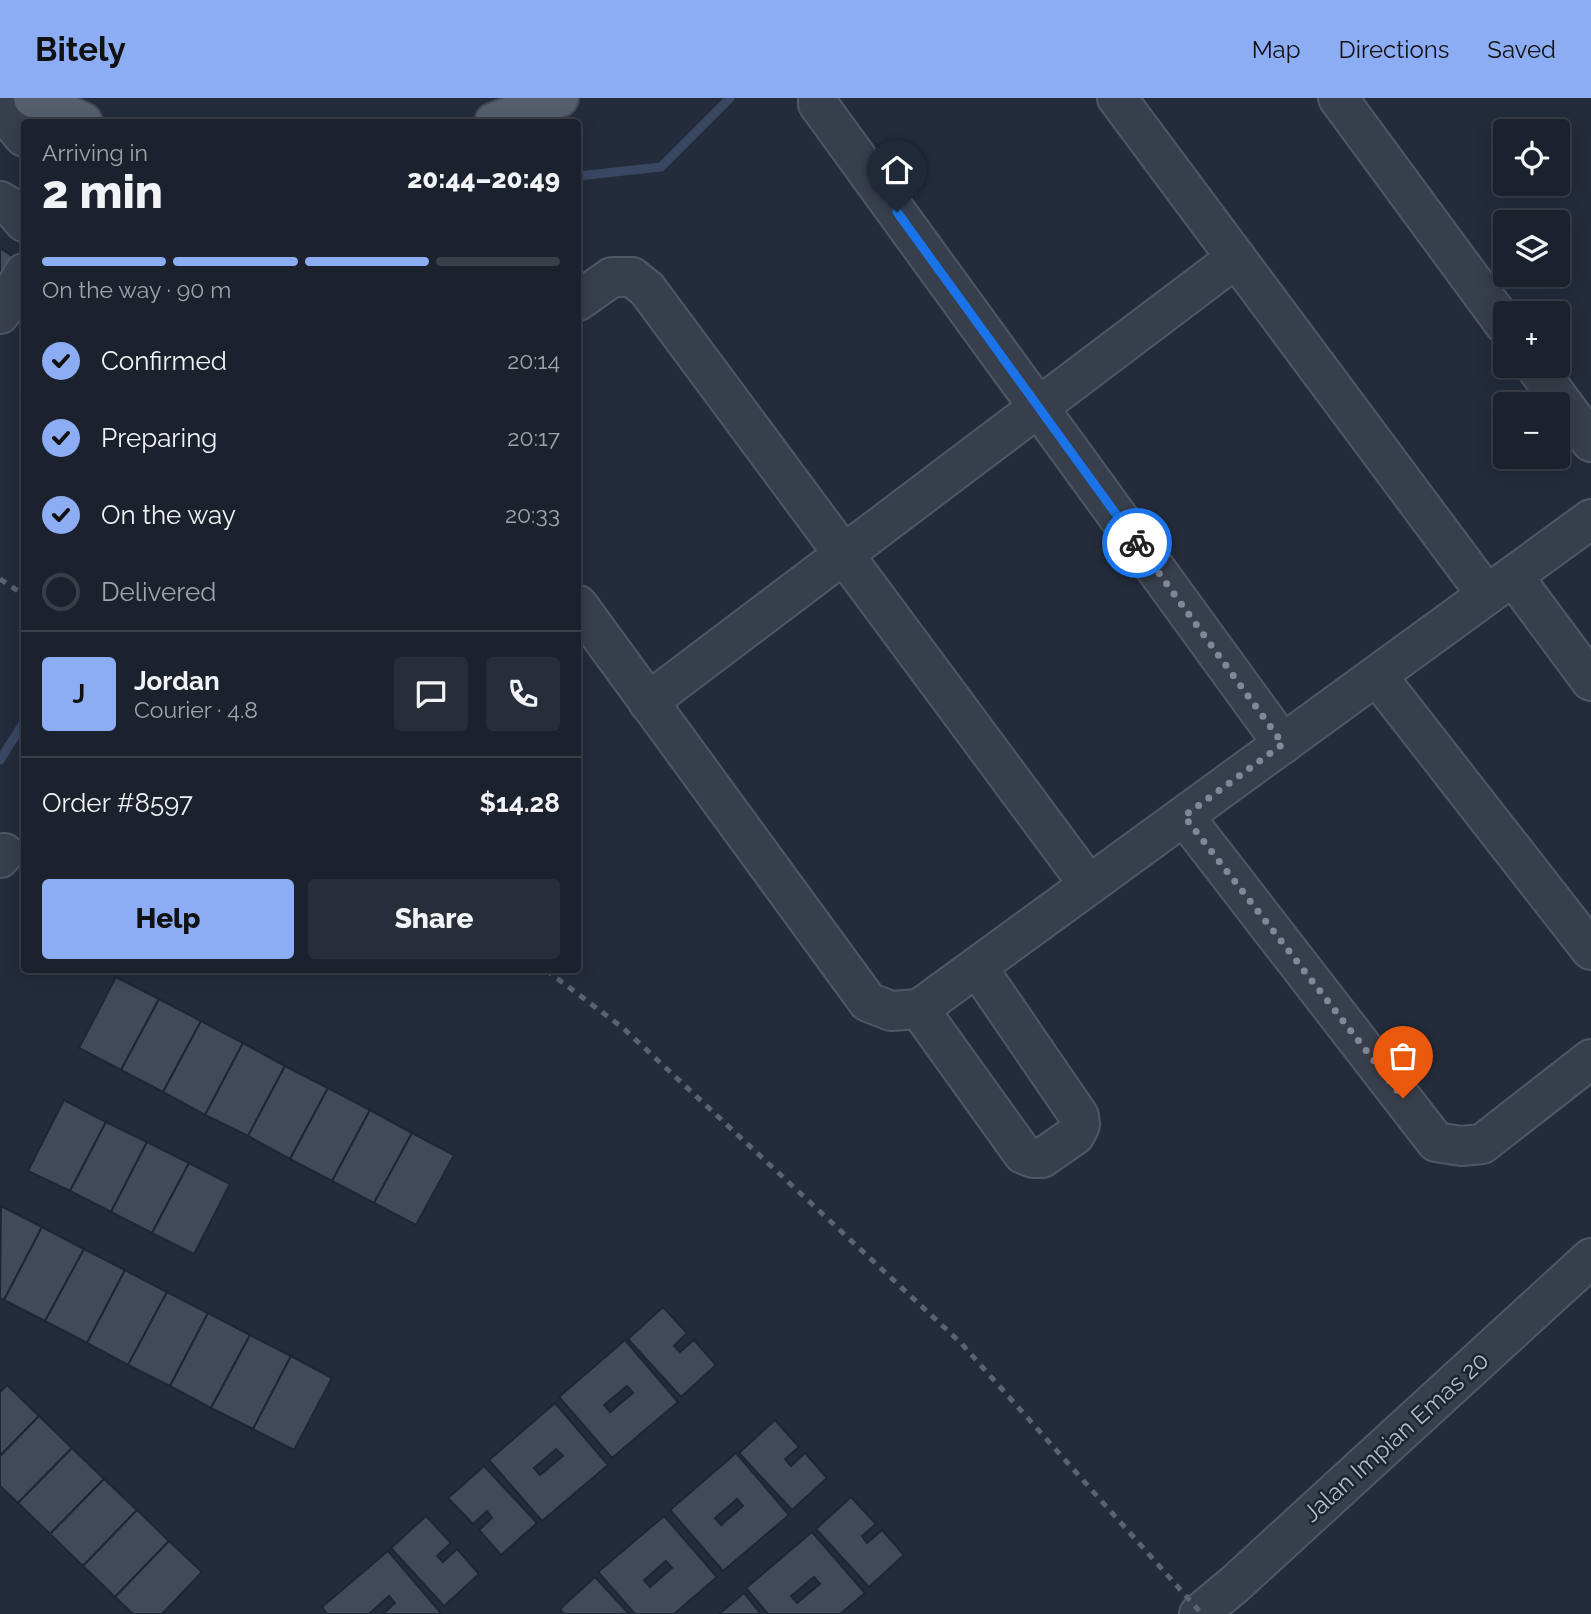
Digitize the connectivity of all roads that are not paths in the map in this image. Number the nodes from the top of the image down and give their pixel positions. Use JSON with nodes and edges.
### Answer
{"nodes":[{"id":1,"x":33,"y":98,"type":"edge"},
{"id":2,"x":559,"y":98,"type":"edge"},
{"id":3,"x":818,"y":98,"type":"edge"},
{"id":4,"x":1117,"y":98,"type":"edge"},
{"id":5,"x":1338,"y":98,"type":"edge"},
{"id":6,"x":0,"y":108,"type":"edge"},
{"id":7,"x":77,"y":119,"type":"edge"},
{"id":8,"x":502,"y":119,"type":"edge"},
{"id":9,"x":21,"y":133,"type":"edge"},
{"id":10,"x":1236,"y":258,"type":"junction"},
{"id":11,"x":21,"y":278,"type":"edge"},
{"id":12,"x":581,"y":299,"type":"edge"},
{"id":13,"x":1493,"y":309,"type":"edge"},
{"id":14,"x":0,"y":314,"type":"edge"},
{"id":15,"x":1544,"y":378,"type":"edge"},
{"id":16,"x":1038,"y":407,"type":"junction"},
{"id":17,"x":1591,"y":442,"type":"edge"},
{"id":18,"x":1591,"y":519,"type":"edge"},
{"id":19,"x":844,"y":554,"type":"junction"},
{"id":20,"x":1500,"y":586,"type":"junction"},
{"id":21,"x":581,"y":609,"type":"edge"},
{"id":22,"x":1377,"y":676,"type":"junction"},
{"id":23,"x":1591,"y":681,"type":"edge"},
{"id":24,"x":648,"y":702,"type":"junction"},
{"id":25,"x":1283,"y":744,"type":"junction"},
{"id":26,"x":1184,"y":816,"type":"junction"},
{"id":27,"x":1089,"y":885,"type":"junction"},
{"id":28,"x":1591,"y":950,"type":"edge"},
{"id":29,"x":977,"y":967,"type":"junction"},
{"id":30,"x":919,"y":1009,"type":"junction"},
{"id":31,"x":1591,"y":1059,"type":"edge"},
{"id":32,"x":1591,"y":1258,"type":"edge"},
{"id":33,"x":1199,"y":1614,"type":"edge"}],
"edges":[{"from":1,"to":7,"type":"main road"},
{"from":2,"to":8,"type":"main road"},
{"from":3,"to":16,"type":"street"},
{"from":4,"to":10,"type":"street"},
{"from":5,"to":13,"type":"street"},
{"from":6,"to":9,"type":"street"},
{"from":10,"to":16,"type":"street"},
{"from":10,"to":20,"type":"street"},
{"from":11,"to":14,"type":"street"},
{"from":12,"to":19,"type":"street"},
{"from":15,"to":17,"type":"street"},
{"from":16,"to":19,"type":"street"},
{"from":16,"to":25,"type":"street"},
{"from":18,"to":20,"type":"street"},
{"from":19,"to":24,"type":"street"},
{"from":19,"to":27,"type":"street"},
{"from":20,"to":22,"type":"street"},
{"from":20,"to":23,"type":"street"},
{"from":21,"to":24,"type":"street"},
{"from":22,"to":25,"type":"street"},
{"from":22,"to":28,"type":"street"},
{"from":24,"to":30,"type":"street"},
{"from":25,"to":26,"type":"street"},
{"from":26,"to":27,"type":"street"},
{"from":26,"to":31,"type":"street"},
{"from":27,"to":29,"type":"street"},
{"from":29,"to":30,"type":"street"},
{"from":29,"to":30,"type":"street"},
{"from":32,"to":33,"type":"street","name":"Jalan Impian Emas 20"}]}
